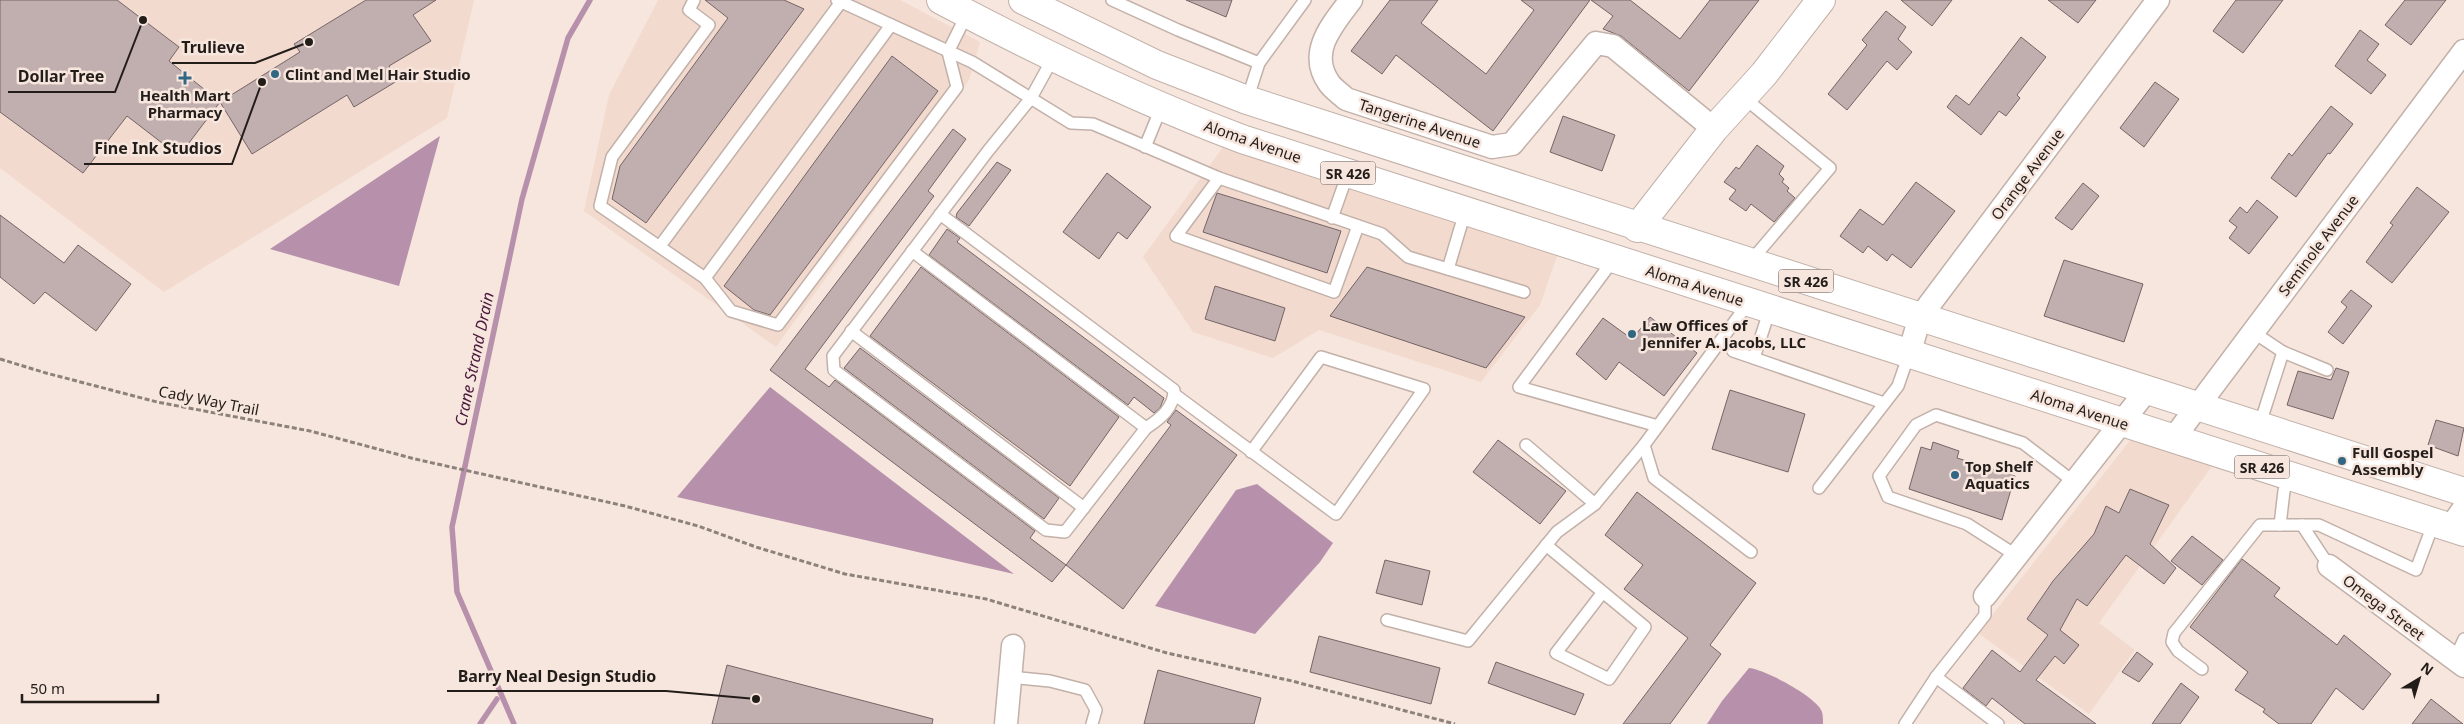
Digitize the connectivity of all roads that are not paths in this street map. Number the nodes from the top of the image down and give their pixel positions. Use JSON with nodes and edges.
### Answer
{"nodes":[{"id":1,"x":694,"y":0,"type":"edge"},
{"id":2,"x":941,"y":0,"type":"edge"},
{"id":3,"x":1023,"y":0,"type":"edge"},
{"id":4,"x":1112,"y":0,"type":"edge"},
{"id":5,"x":1305,"y":0,"type":"edge"},
{"id":6,"x":1351,"y":0,"type":"edge"},
{"id":7,"x":1821,"y":0,"type":"edge"},
{"id":8,"x":2158,"y":0,"type":"edge"},
{"id":9,"x":839,"y":1,"type":"edge"},
{"id":10,"x":967,"y":7,"type":"edge"},
{"id":11,"x":891,"y":25,"type":"junction"},
{"id":12,"x":2464,"y":51,"type":"edge"},
{"id":13,"x":948,"y":52,"type":"junction"},
{"id":14,"x":1053,"y":58,"type":"junction"},
{"id":15,"x":1259,"y":63,"type":"junction"},
{"id":16,"x":1743,"y":97,"type":"junction"},
{"id":17,"x":1031,"y":98,"type":"junction"},
{"id":18,"x":1247,"y":100,"type":"junction"},
{"id":19,"x":1161,"y":108,"type":"junction"},
{"id":20,"x":1714,"y":129,"type":"junction"},
{"id":21,"x":1145,"y":147,"type":"junction"},
{"id":22,"x":1416,"y":155,"type":"junction"},
{"id":23,"x":1348,"y":173,"type":"junction"},
{"id":24,"x":1219,"y":178,"type":"junction"},
{"id":25,"x":1465,"y":212,"type":"junction"},
{"id":26,"x":940,"y":214,"type":"junction"},
{"id":27,"x":1332,"y":218,"type":"junction"},
{"id":28,"x":1358,"y":226,"type":"junction"},
{"id":29,"x":1637,"y":228,"type":"junction"},
{"id":30,"x":660,"y":246,"type":"junction"},
{"id":31,"x":912,"y":251,"type":"junction"},
{"id":32,"x":1614,"y":259,"type":"junction"},
{"id":33,"x":1749,"y":263,"type":"junction"},
{"id":34,"x":1448,"y":270,"type":"junction"},
{"id":35,"x":705,"y":278,"type":"junction"},
{"id":36,"x":1524,"y":292,"type":"dead end"},
{"id":37,"x":1759,"y":305,"type":"junction"},
{"id":38,"x":1920,"y":317,"type":"junction"},
{"id":39,"x":851,"y":332,"type":"junction"},
{"id":40,"x":2252,"y":332,"type":"junction"},
{"id":41,"x":1734,"y":351,"type":"dead end"},
{"id":42,"x":2283,"y":352,"type":"junction"},
{"id":43,"x":1909,"y":354,"type":"junction"},
{"id":44,"x":1754,"y":358,"type":"junction"},
{"id":45,"x":2327,"y":370,"type":"dead end"},
{"id":46,"x":2147,"y":390,"type":"junction"},
{"id":47,"x":1174,"y":394,"type":"junction"},
{"id":48,"x":1884,"y":403,"type":"junction"},
{"id":49,"x":2196,"y":406,"type":"junction"},
{"id":50,"x":2122,"y":422,"type":"junction"},
{"id":51,"x":1658,"y":426,"type":"junction"},
{"id":52,"x":2259,"y":426,"type":"junction"},
{"id":53,"x":1146,"y":428,"type":"junction"},
{"id":54,"x":2173,"y":438,"type":"junction"},
{"id":55,"x":1526,"y":445,"type":"dead end"},
{"id":56,"x":1644,"y":445,"type":"junction"},
{"id":57,"x":1251,"y":452,"type":"junction"},
{"id":58,"x":2289,"y":476,"type":"junction"},
{"id":59,"x":2074,"y":482,"type":"junction"},
{"id":60,"x":1819,"y":488,"type":"dead end"},
{"id":61,"x":2464,"y":492,"type":"edge"},
{"id":62,"x":1595,"y":504,"type":"junction"},
{"id":63,"x":1084,"y":508,"type":"junction"},
{"id":64,"x":2453,"y":523,"type":"edge"},
{"id":65,"x":2302,"y":525,"type":"junction"},
{"id":66,"x":2280,"y":526,"type":"junction"},
{"id":67,"x":1546,"y":545,"type":"junction"},
{"id":68,"x":1751,"y":552,"type":"dead end"},
{"id":69,"x":2018,"y":556,"type":"junction"},
{"id":70,"x":2329,"y":566,"type":"joint"},
{"id":71,"x":1603,"y":592,"type":"junction"},
{"id":72,"x":1985,"y":596,"type":"joint"},
{"id":73,"x":1387,"y":620,"type":"dead end"},
{"id":74,"x":2464,"y":639,"type":"edge"},
{"id":75,"x":1013,"y":646,"type":"dead end"},
{"id":76,"x":2460,"y":663,"type":"edge"},
{"id":77,"x":2202,"y":669,"type":"dead end"},
{"id":78,"x":1010,"y":677,"type":"junction"},
{"id":79,"x":1936,"y":677,"type":"junction"},
{"id":80,"x":1006,"y":724,"type":"edge"},
{"id":81,"x":1092,"y":724,"type":"edge"},
{"id":82,"x":1905,"y":724,"type":"edge"},
{"id":83,"x":1998,"y":724,"type":"edge"}],
"edges":[{"from":1,"to":30,"type":"lane"},
{"from":2,"to":10,"type":"main road","name":"Aloma Avenue","number":"SR 426"},
{"from":3,"to":18,"type":"main road","number":"SR 426"},
{"from":4,"to":15,"type":"lane"},
{"from":5,"to":15,"type":"lane"},
{"from":6,"to":20,"type":"street","name":"Tangerine Avenue"},
{"from":7,"to":16,"type":"main road"},
{"from":8,"to":38,"type":"street","name":"Orange Avenue"},
{"from":9,"to":11,"type":"lane"},
{"from":9,"to":30,"type":"lane"},
{"from":10,"to":13,"type":"lane"},
{"from":10,"to":14,"type":"main road","name":"Aloma Avenue","number":"SR 426"},
{"from":11,"to":13,"type":"lane"},
{"from":11,"to":35,"type":"lane"},
{"from":12,"to":40,"type":"street","name":"Seminole Avenue"},
{"from":13,"to":17,"type":"lane"},
{"from":13,"to":35,"type":"lane"},
{"from":14,"to":17,"type":"lane"},
{"from":14,"to":19,"type":"main road","name":"Aloma Avenue","number":"SR 426"},
{"from":15,"to":18,"type":"lane"},
{"from":16,"to":20,"type":"main road"},
{"from":16,"to":33,"type":"lane"},
{"from":17,"to":21,"type":"lane"},
{"from":17,"to":26,"type":"lane"},
{"from":18,"to":22,"type":"main road","number":"SR 426"},
{"from":19,"to":21,"type":"lane"},
{"from":19,"to":23,"type":"main road","name":"Aloma Avenue","number":"SR 426"},
{"from":20,"to":29,"type":"main road"},
{"from":21,"to":24,"type":"lane"},
{"from":22,"to":23,"type":"main road"},
{"from":22,"to":29,"type":"main road","number":"SR 426"},
{"from":23,"to":25,"type":"main road","name":"Aloma Avenue","number":"SR 426"},
{"from":23,"to":27,"type":"lane"},
{"from":24,"to":27,"type":"lane"},
{"from":24,"to":28,"type":"lane"},
{"from":25,"to":29,"type":"main road"},
{"from":25,"to":32,"type":"main road","name":"Aloma Avenue","number":"SR 426"},
{"from":25,"to":34,"type":"lane"},
{"from":26,"to":31,"type":"lane"},
{"from":26,"to":47,"type":"lane"},
{"from":27,"to":28,"type":"lane"},
{"from":28,"to":34,"type":"lane"},
{"from":29,"to":33,"type":"main road","number":"SR 426"},
{"from":30,"to":35,"type":"lane"},
{"from":31,"to":39,"type":"lane"},
{"from":31,"to":53,"type":"lane"},
{"from":32,"to":37,"type":"main road","name":"Aloma Avenue","number":"SR 426"},
{"from":32,"to":51,"type":"lane"},
{"from":33,"to":38,"type":"main road","number":"SR 426"},
{"from":34,"to":36,"type":"lane"},
{"from":37,"to":43,"type":"main road","name":"Aloma Avenue","number":"SR 426"},
{"from":37,"to":44,"type":"lane"},
{"from":37,"to":51,"type":"lane"},
{"from":38,"to":43,"type":"street","name":"Orange Avenue"},
{"from":38,"to":46,"type":"main road","number":"SR 426"},
{"from":39,"to":63,"type":"lane"},
{"from":39,"to":63,"type":"lane"},
{"from":40,"to":42,"type":"lane"},
{"from":40,"to":49,"type":"street","name":"Seminole Avenue"},
{"from":41,"to":44,"type":"lane"},
{"from":42,"to":45,"type":"lane"},
{"from":42,"to":52,"type":"lane"},
{"from":43,"to":48,"type":"lane"},
{"from":43,"to":50,"type":"main road","name":"Aloma Avenue","number":"SR 426"},
{"from":44,"to":48,"type":"lane"},
{"from":46,"to":49,"type":"main road","number":"SR 426"},
{"from":46,"to":50,"type":"street"},
{"from":47,"to":53,"type":"lane"},
{"from":47,"to":57,"type":"lane"},
{"from":48,"to":60,"type":"lane"},
{"from":49,"to":52,"type":"main road","number":"SR 426"},
{"from":49,"to":54,"type":"street","name":"Seminole Avenue"},
{"from":50,"to":54,"type":"main road","name":"Aloma Avenue","number":"SR 426"},
{"from":50,"to":59,"type":"street"},
{"from":51,"to":56,"type":"lane"},
{"from":52,"to":61,"type":"main road","number":"SR 426"},
{"from":53,"to":63,"type":"lane"},
{"from":54,"to":58,"type":"main road","name":"Aloma Avenue","number":"SR 426"},
{"from":55,"to":62,"type":"lane"},
{"from":56,"to":62,"type":"lane"},
{"from":56,"to":68,"type":"lane"},
{"from":57,"to":57,"type":"lane"},
{"from":58,"to":64,"type":"main road","name":"Aloma Avenue","number":"SR 426"},
{"from":58,"to":66,"type":"lane"},
{"from":59,"to":69,"type":"street"},
{"from":59,"to":69,"type":"lane"},
{"from":62,"to":67,"type":"lane"},
{"from":64,"to":65,"type":"lane"},
{"from":65,"to":66,"type":"lane"},
{"from":65,"to":70,"type":"lane"},
{"from":66,"to":77,"type":"lane"},
{"from":67,"to":71,"type":"lane"},
{"from":67,"to":73,"type":"lane"},
{"from":69,"to":72,"type":"street"},
{"from":70,"to":76,"type":"street","name":"Omega Street"},
{"from":71,"to":71,"type":"lane"},
{"from":72,"to":79,"type":"lane"},
{"from":74,"to":76,"type":"lane"},
{"from":75,"to":78,"type":"street"},
{"from":78,"to":80,"type":"street"},
{"from":78,"to":81,"type":"lane"},
{"from":79,"to":82,"type":"lane"},
{"from":79,"to":83,"type":"lane"}]}
